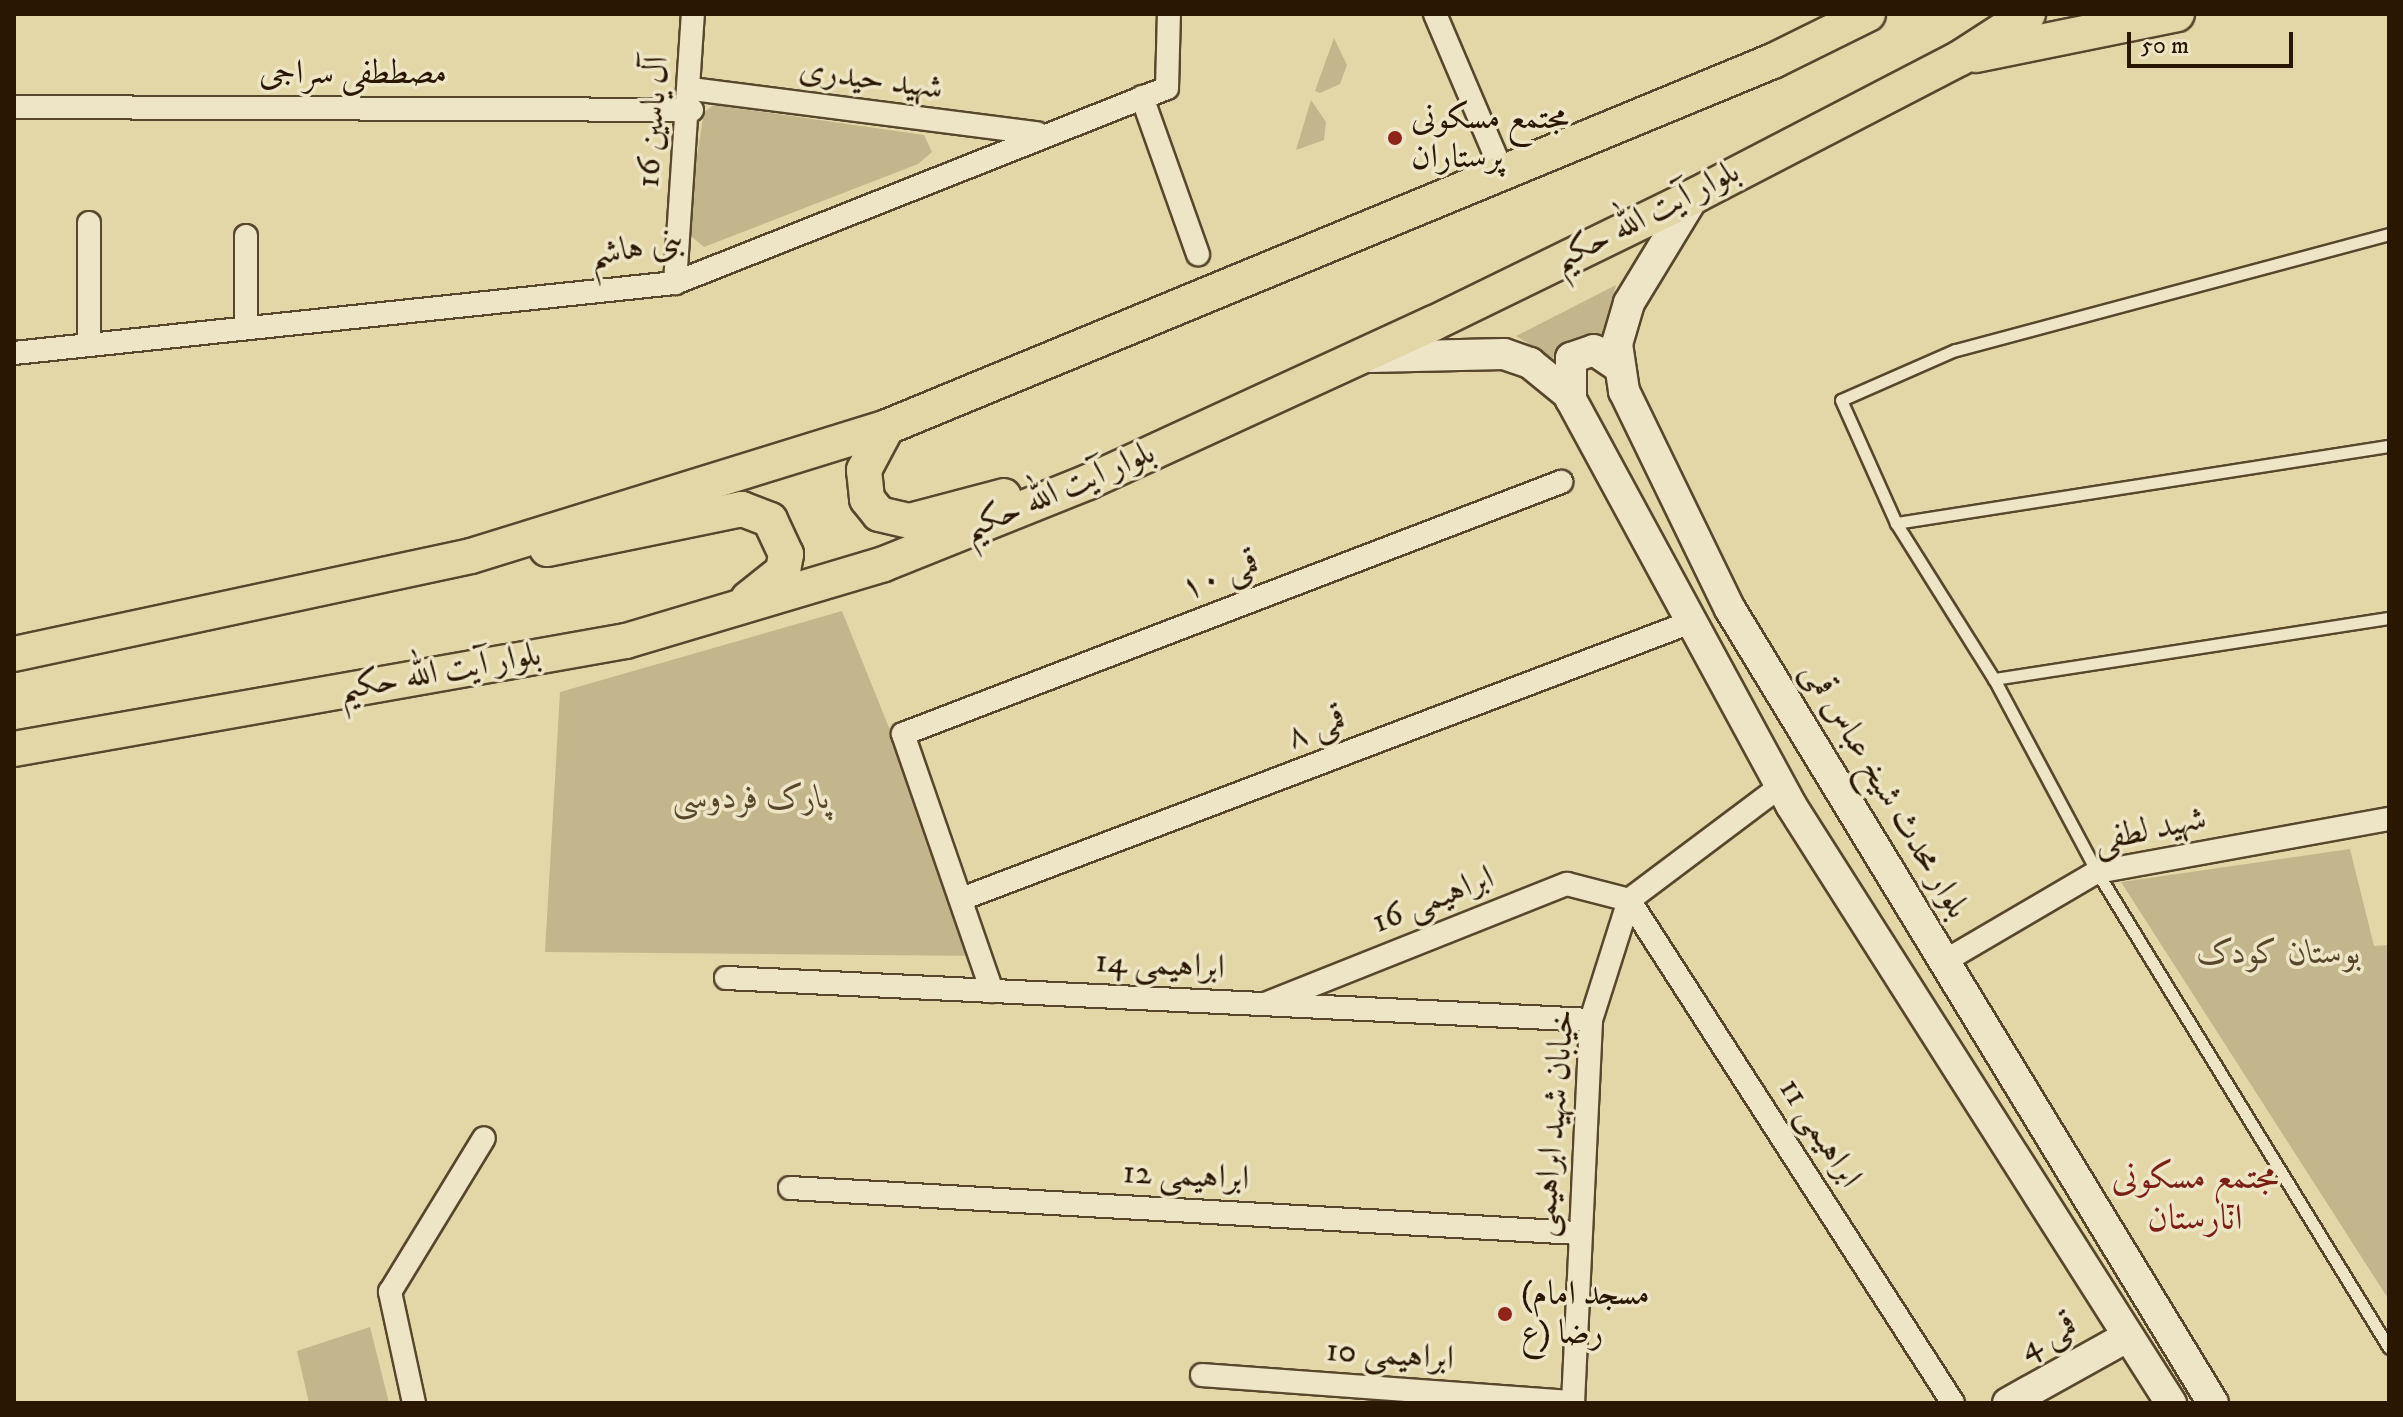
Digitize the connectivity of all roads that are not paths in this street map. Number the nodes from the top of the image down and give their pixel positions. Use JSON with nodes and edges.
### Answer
{"nodes":[{"id":1,"x":693,"y":14,"type":"edge"},
{"id":2,"x":1169,"y":14,"type":"edge"},
{"id":3,"x":1435,"y":14,"type":"edge"},
{"id":4,"x":1868,"y":14,"type":"edge"},
{"id":5,"x":2028,"y":14,"type":"edge"},
{"id":6,"x":2177,"y":14,"type":"edge"},
{"id":7,"x":1960,"y":58,"type":"junction"},
{"id":8,"x":1142,"y":97,"type":"junction"},
{"id":9,"x":692,"y":99,"type":"junction"},
{"id":10,"x":14,"y":107,"type":"edge"},
{"id":11,"x":1042,"y":134,"type":"junction"},
{"id":12,"x":1502,"y":171,"type":"junction"},
{"id":13,"x":1694,"y":196,"type":"junction"},
{"id":14,"x":89,"y":223,"type":"dead end"},
{"id":15,"x":2389,"y":234,"type":"edge"},
{"id":16,"x":246,"y":236,"type":"dead end"},
{"id":17,"x":1198,"y":254,"type":"dead end"},
{"id":18,"x":675,"y":283,"type":"junction"},
{"id":19,"x":246,"y":328,"type":"junction"},
{"id":20,"x":89,"y":344,"type":"junction"},
{"id":21,"x":14,"y":353,"type":"edge"},
{"id":22,"x":1355,"y":359,"type":"junction"},
{"id":23,"x":1618,"y":366,"type":"junction"},
{"id":24,"x":1571,"y":400,"type":"junction"},
{"id":25,"x":887,"y":427,"type":"junction"},
{"id":26,"x":2389,"y":446,"type":"edge"},
{"id":27,"x":1088,"y":482,"type":"junction"},
{"id":28,"x":1561,"y":482,"type":"dead end"},
{"id":29,"x":1896,"y":523,"type":"junction"},
{"id":30,"x":471,"y":556,"type":"junction"},
{"id":31,"x":708,"y":618,"type":"junction"},
{"id":32,"x":2389,"y":618,"type":"edge"},
{"id":33,"x":1691,"y":622,"type":"junction"},
{"id":34,"x":14,"y":654,"type":"edge"},
{"id":35,"x":1994,"y":679,"type":"junction"},
{"id":36,"x":14,"y":749,"type":"edge"},
{"id":37,"x":1781,"y":786,"type":"junction"},
{"id":38,"x":2389,"y":819,"type":"edge"},
{"id":39,"x":2097,"y":872,"type":"junction"},
{"id":40,"x":964,"y":898,"type":"junction"},
{"id":41,"x":1629,"y":900,"type":"junction"},
{"id":42,"x":1945,"y":961,"type":"junction"},
{"id":43,"x":726,"y":978,"type":"dead end"},
{"id":44,"x":992,"y":991,"type":"junction"},
{"id":45,"x":1265,"y":1004,"type":"junction"},
{"id":46,"x":1591,"y":1020,"type":"junction"},
{"id":47,"x":484,"y":1138,"type":"dead end"},
{"id":48,"x":790,"y":1188,"type":"dead end"},
{"id":49,"x":1578,"y":1233,"type":"junction"},
{"id":50,"x":2125,"y":1338,"type":"junction"},
{"id":51,"x":2389,"y":1348,"type":"edge"},
{"id":52,"x":1202,"y":1375,"type":"dead end"},
{"id":53,"x":414,"y":1403,"type":"edge"},
{"id":54,"x":1573,"y":1403,"type":"edge"},
{"id":55,"x":1953,"y":1403,"type":"edge"},
{"id":56,"x":2008,"y":1403,"type":"edge"},
{"id":57,"x":2171,"y":1403,"type":"edge"},
{"id":58,"x":2213,"y":1403,"type":"edge"}],
"edges":[{"from":1,"to":9,"type":"street","name":"آل یاسین 16"},
{"from":2,"to":8,"type":"street","name":"بنی هاشم"},
{"from":3,"to":12,"type":"street"},
{"from":4,"to":12,"type":"main road"},
{"from":5,"to":7,"type":"main road","name":"بلوار آیت الله حکیم"},
{"from":6,"to":7,"type":"main road"},
{"from":7,"to":13,"type":"main road","name":"بلوار آیت الله حکیم"},
{"from":8,"to":11,"type":"street","name":"بنی هاشم"},
{"from":8,"to":17,"type":"street"},
{"from":9,"to":10,"type":"street","name":"مصططفی سراجی"},
{"from":9,"to":11,"type":"street","name":"شهید حیدری"},
{"from":9,"to":18,"type":"street","name":"آل یاسین 16"},
{"from":11,"to":18,"type":"street","name":"بنی هاشم"},
{"from":12,"to":25,"type":"main road"},
{"from":13,"to":22,"type":"main road","name":"بلوار آیت الله حکیم"},
{"from":13,"to":23,"type":"main road"},
{"from":14,"to":20,"type":"street"},
{"from":15,"to":29,"type":"lane"},
{"from":16,"to":19,"type":"street"},
{"from":18,"to":19,"type":"street","name":"بنی هاشم"},
{"from":19,"to":20,"type":"street","name":"بنی هاشم"},
{"from":20,"to":21,"type":"street","name":"بنی هاشم"},
{"from":22,"to":24,"type":"main road"},
{"from":22,"to":27,"type":"main road","name":"بلوار آیت الله حکیم"},
{"from":23,"to":24,"type":"main road"},
{"from":23,"to":42,"type":"main road","name":"بلوار محدث شیخ عباس قمی"},
{"from":24,"to":33,"type":"main road"},
{"from":25,"to":27,"type":"main road"},
{"from":25,"to":30,"type":"main road"},
{"from":26,"to":29,"type":"lane"},
{"from":27,"to":31,"type":"main road","name":"بلوار آیت الله حکیم"},
{"from":28,"to":40,"type":"street","name":"قمی ۱۰"},
{"from":29,"to":35,"type":"lane"},
{"from":30,"to":31,"type":"main road"},
{"from":30,"to":34,"type":"main road"},
{"from":31,"to":36,"type":"main road","name":"بلوار آیت الله حکیم"},
{"from":32,"to":35,"type":"lane"},
{"from":33,"to":37,"type":"main road"},
{"from":33,"to":40,"type":"street","name":"قمی ۸"},
{"from":35,"to":39,"type":"lane"},
{"from":37,"to":41,"type":"street"},
{"from":37,"to":50,"type":"main road"},
{"from":38,"to":39,"type":"street","name":"شهید لطفی"},
{"from":39,"to":42,"type":"street","name":"شهید لطفی"},
{"from":39,"to":51,"type":"lane"},
{"from":40,"to":44,"type":"street"},
{"from":41,"to":45,"type":"street","name":"ابراهیمی 16"},
{"from":41,"to":46,"type":"street","name":"خیابان شهید ابراهیمی"},
{"from":41,"to":55,"type":"street","name":"ابراهیمی 11"},
{"from":42,"to":58,"type":"main road","name":"بلوار محدث شیخ عباس قمی"},
{"from":43,"to":44,"type":"street","name":"ابراهیمی 14"},
{"from":44,"to":45,"type":"street","name":"ابراهیمی 14"},
{"from":45,"to":46,"type":"street","name":"ابراهیمی 14"},
{"from":46,"to":49,"type":"street","name":"خیابان شهید ابراهیمی"},
{"from":47,"to":53,"type":"street"},
{"from":48,"to":49,"type":"street","name":"ابراهیمی 12"},
{"from":49,"to":54,"type":"street","name":"خیابان شهید ابراهیمی"},
{"from":50,"to":56,"type":"main road","name":"قمی 4"},
{"from":50,"to":57,"type":"main road"},
{"from":52,"to":54,"type":"street","name":"ابراهیمی 10"}]}
